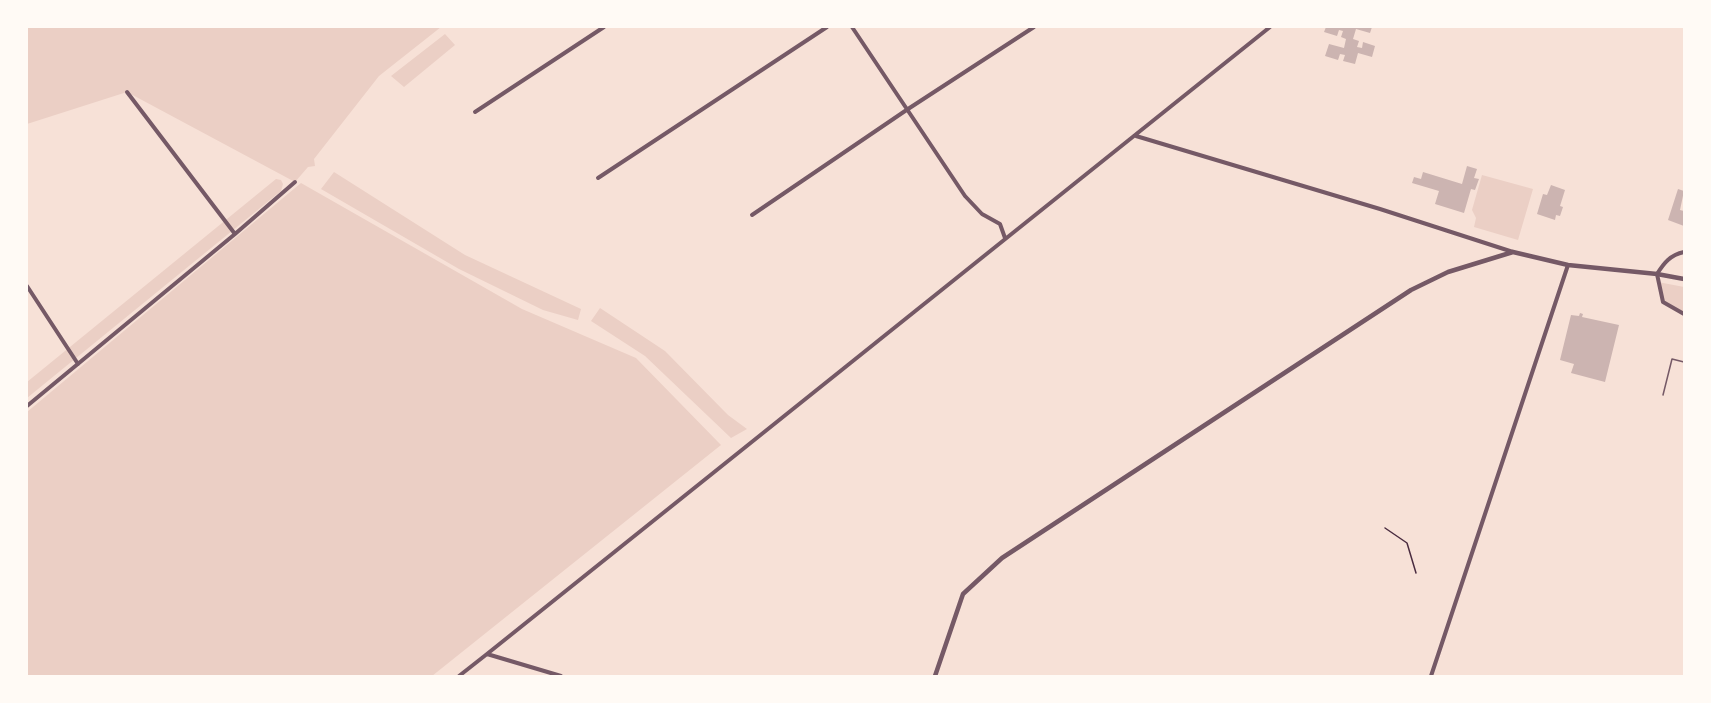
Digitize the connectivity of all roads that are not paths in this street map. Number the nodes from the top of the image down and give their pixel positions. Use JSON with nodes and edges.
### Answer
{"nodes":[{"id":1,"x":604,"y":27,"type":"edge"},
{"id":2,"x":827,"y":27,"type":"edge"},
{"id":3,"x":852,"y":27,"type":"edge"},
{"id":4,"x":1035,"y":27,"type":"edge"},
{"id":5,"x":1270,"y":27,"type":"edge"},
{"id":6,"x":127,"y":92,"type":"dead end"},
{"id":7,"x":908,"y":109,"type":"junction"},
{"id":8,"x":475,"y":112,"type":"dead end"},
{"id":9,"x":1135,"y":136,"type":"junction"},
{"id":10,"x":598,"y":178,"type":"dead end"},
{"id":11,"x":295,"y":182,"type":"dead end"},
{"id":12,"x":752,"y":215,"type":"dead end"},
{"id":13,"x":235,"y":234,"type":"junction"},
{"id":14,"x":1005,"y":238,"type":"junction"},
{"id":15,"x":1513,"y":252,"type":"junction"},
{"id":16,"x":1684,"y":252,"type":"edge"},
{"id":17,"x":1568,"y":265,"type":"junction"},
{"id":18,"x":1657,"y":274,"type":"junction"},
{"id":19,"x":1684,"y":279,"type":"edge"},
{"id":20,"x":27,"y":286,"type":"edge"},
{"id":21,"x":1684,"y":314,"type":"edge"},
{"id":22,"x":1684,"y":362,"type":"edge"},
{"id":23,"x":78,"y":364,"type":"junction"},
{"id":24,"x":1663,"y":395,"type":"dead end"},
{"id":25,"x":27,"y":406,"type":"edge"},
{"id":26,"x":487,"y":654,"type":"junction"},
{"id":27,"x":459,"y":676,"type":"edge"},
{"id":28,"x":561,"y":676,"type":"edge"},
{"id":29,"x":936,"y":676,"type":"edge"},
{"id":30,"x":1431,"y":676,"type":"edge"}],
"edges":[{"from":1,"to":8,"type":"street"},
{"from":2,"to":10,"type":"street"},
{"from":3,"to":7,"type":"street"},
{"from":4,"to":7,"type":"street"},
{"from":5,"to":9,"type":"street"},
{"from":6,"to":13,"type":"street"},
{"from":7,"to":12,"type":"street"},
{"from":7,"to":14,"type":"street"},
{"from":9,"to":14,"type":"street"},
{"from":9,"to":15,"type":"street"},
{"from":11,"to":13,"type":"street"},
{"from":13,"to":23,"type":"street"},
{"from":14,"to":26,"type":"street"},
{"from":15,"to":17,"type":"street"},
{"from":15,"to":29,"type":"street"},
{"from":16,"to":18,"type":"street"},
{"from":17,"to":18,"type":"street"},
{"from":17,"to":30,"type":"street"},
{"from":18,"to":19,"type":"street"},
{"from":18,"to":21,"type":"street"},
{"from":20,"to":23,"type":"street"},
{"from":22,"to":24,"type":"lane"},
{"from":23,"to":25,"type":"street"},
{"from":26,"to":27,"type":"street"},
{"from":26,"to":28,"type":"street"}]}
